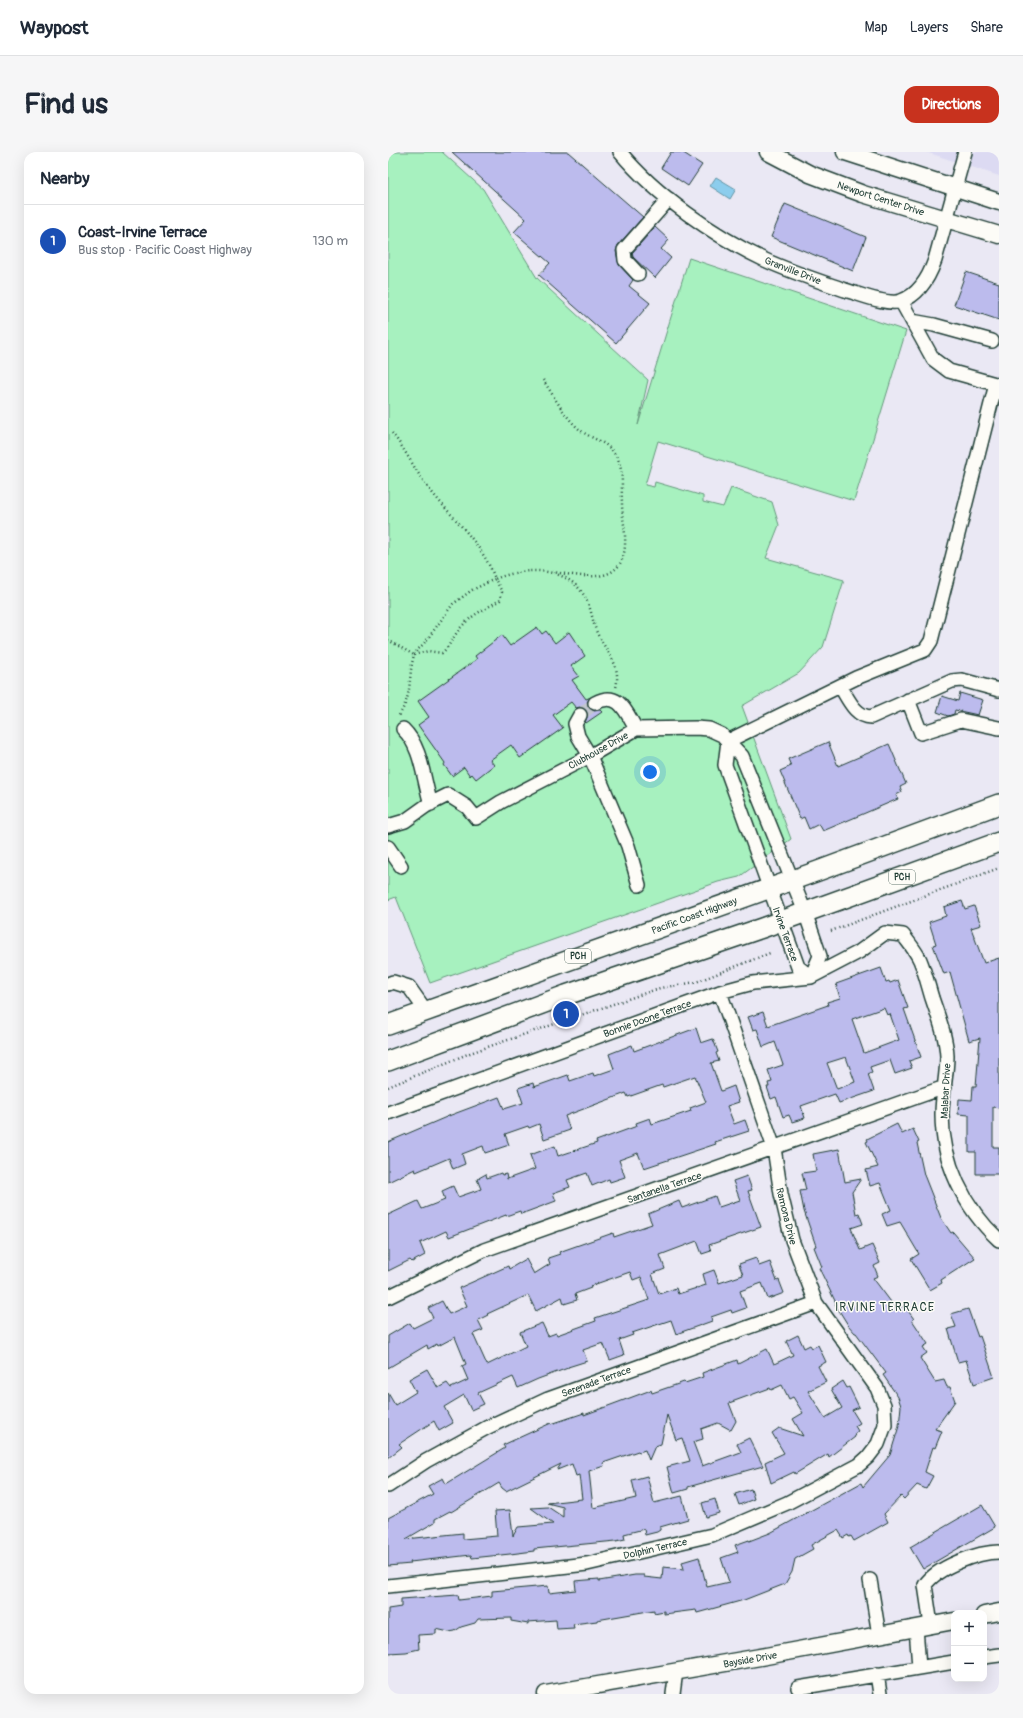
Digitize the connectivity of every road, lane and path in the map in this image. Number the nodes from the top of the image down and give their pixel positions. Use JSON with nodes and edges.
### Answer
{"nodes":[{"id":1,"x":620,"y":152,"type":"edge"},
{"id":2,"x":768,"y":152,"type":"edge"},
{"id":3,"x":845,"y":152,"type":"edge"},
{"id":4,"x":965,"y":152,"type":"edge"},
{"id":5,"x":956,"y":189,"type":"junction"},
{"id":6,"x":669,"y":199,"type":"junction"},
{"id":7,"x":999,"y":202,"type":"edge"},
{"id":8,"x":947,"y":219,"type":"junction"},
{"id":9,"x":999,"y":235,"type":"edge"},
{"id":10,"x":638,"y":274,"type":"dead end"},
{"id":11,"x":901,"y":301,"type":"junction"},
{"id":12,"x":912,"y":321,"type":"junction"},
{"id":13,"x":992,"y":341,"type":"dead end"},
{"id":14,"x":543,"y":380,"type":"dead end"},
{"id":15,"x":998,"y":385,"type":"edge"},
{"id":16,"x":392,"y":433,"type":"dead end"},
{"id":17,"x":549,"y":572,"type":"junction"},
{"id":18,"x":495,"y":579,"type":"junction"},
{"id":19,"x":388,"y":640,"type":"edge"},
{"id":20,"x":414,"y":655,"type":"junction"},
{"id":21,"x":840,"y":686,"type":"junction"},
{"id":22,"x":999,"y":690,"type":"edge"},
{"id":23,"x":612,"y":698,"type":"junction"},
{"id":24,"x":908,"y":700,"type":"junction"},
{"id":25,"x":595,"y":703,"type":"tunnel mouth"},
{"id":26,"x":580,"y":714,"type":"tunnel mouth"},
{"id":27,"x":399,"y":725,"type":"joint"},
{"id":28,"x":999,"y":728,"type":"edge"},
{"id":29,"x":636,"y":729,"type":"junction"},
{"id":30,"x":728,"y":741,"type":"junction"},
{"id":31,"x":590,"y":756,"type":"junction"},
{"id":32,"x":431,"y":804,"type":"junction"},
{"id":33,"x":999,"y":804,"type":"edge"},
{"id":34,"x":388,"y":826,"type":"edge"},
{"id":35,"x":999,"y":842,"type":"edge"},
{"id":36,"x":388,"y":847,"type":"edge"},
{"id":37,"x":401,"y":866,"type":"dead end"},
{"id":38,"x":999,"y":868,"type":"edge"},
{"id":39,"x":792,"y":880,"type":"junction"},
{"id":40,"x":639,"y":885,"type":"dead end"},
{"id":41,"x":769,"y":888,"type":"junction"},
{"id":42,"x":805,"y":912,"type":"junction"},
{"id":43,"x":781,"y":921,"type":"junction"},
{"id":44,"x":831,"y":931,"type":"dead end"},
{"id":45,"x":903,"y":935,"type":"joint"},
{"id":46,"x":770,"y":953,"type":"dead end"},
{"id":47,"x":811,"y":977,"type":"junction"},
{"id":48,"x":388,"y":984,"type":"edge"},
{"id":49,"x":720,"y":992,"type":"junction"},
{"id":50,"x":426,"y":1011,"type":"junction"},
{"id":51,"x":388,"y":1025,"type":"edge"},
{"id":52,"x":388,"y":1061,"type":"edge"},
{"id":53,"x":388,"y":1087,"type":"edge"},
{"id":54,"x":945,"y":1087,"type":"junction"},
{"id":55,"x":388,"y":1113,"type":"edge"},
{"id":56,"x":774,"y":1148,"type":"junction"},
{"id":57,"x":999,"y":1240,"type":"edge"},
{"id":58,"x":388,"y":1297,"type":"edge"},
{"id":59,"x":816,"y":1302,"type":"junction"},
{"id":60,"x":885,"y":1425,"type":"joint"},
{"id":61,"x":388,"y":1486,"type":"edge"},
{"id":62,"x":999,"y":1552,"type":"edge"},
{"id":63,"x":870,"y":1580,"type":"dead end"},
{"id":64,"x":388,"y":1586,"type":"edge"},
{"id":65,"x":999,"y":1612,"type":"edge"},
{"id":66,"x":987,"y":1614,"type":"edge"},
{"id":67,"x":951,"y":1622,"type":"edge"},
{"id":68,"x":923,"y":1627,"type":"junction"},
{"id":69,"x":879,"y":1635,"type":"junction"},
{"id":70,"x":999,"y":1655,"type":"edge"},
{"id":71,"x":987,"y":1657,"type":"edge"},
{"id":72,"x":951,"y":1662,"type":"edge"},
{"id":73,"x":919,"y":1667,"type":"junction"},
{"id":74,"x":676,"y":1671,"type":"junction"},
{"id":75,"x":877,"y":1674,"type":"junction"},
{"id":76,"x":798,"y":1688,"type":"dead end"},
{"id":77,"x":546,"y":1694,"type":"edge"},
{"id":78,"x":673,"y":1694,"type":"edge"},
{"id":79,"x":880,"y":1694,"type":"edge"}],
"edges":[{"from":1,"to":6,"type":"street","name":"Granville Drive"},
{"from":2,"to":8,"type":"main road","name":"Newport Center Drive"},
{"from":3,"to":5,"type":"main road"},
{"from":4,"to":5,"type":"street"},
{"from":5,"to":7,"type":"main road"},
{"from":5,"to":8,"type":"street"},
{"from":6,"to":10,"type":"street"},
{"from":6,"to":11,"type":"street","name":"Granville Drive"},
{"from":8,"to":9,"type":"main road","name":"Newport Center Drive"},
{"from":8,"to":11,"type":"street"},
{"from":11,"to":12,"type":"street"},
{"from":12,"to":13,"type":"street"},
{"from":12,"to":15,"type":"street"},
{"from":14,"to":17,"type":"path"},
{"from":15,"to":21,"type":"street"},
{"from":16,"to":18,"type":"path"},
{"from":17,"to":18,"type":"path"},
{"from":17,"to":23,"type":"path"},
{"from":18,"to":20,"type":"path"},
{"from":18,"to":20,"type":"path"},
{"from":19,"to":20,"type":"path"},
{"from":20,"to":27,"type":"path"},
{"from":21,"to":24,"type":"street"},
{"from":21,"to":30,"type":"street"},
{"from":22,"to":24,"type":"street"},
{"from":23,"to":25,"type":"street"},
{"from":23,"to":29,"type":"street"},
{"from":24,"to":28,"type":"street"},
{"from":26,"to":31,"type":"street"},
{"from":27,"to":32,"type":"street"},
{"from":29,"to":30,"type":"street","name":"Clubhouse Drive"},
{"from":29,"to":31,"type":"street","name":"Clubhouse Drive"},
{"from":30,"to":39,"type":"street","name":"Clubhouse Drive"},
{"from":30,"to":41,"type":"street"},
{"from":31,"to":32,"type":"street","name":"Clubhouse Drive"},
{"from":31,"to":40,"type":"street"},
{"from":32,"to":34,"type":"street"},
{"from":33,"to":39,"type":"highway","name":"Pacific Coast Highway","number":"PCH"},
{"from":35,"to":42,"type":"highway","number":"PCH"},
{"from":36,"to":37,"type":"street"},
{"from":38,"to":44,"type":"path"},
{"from":39,"to":41,"type":"highway","name":"Pacific Coast Highway","number":"PCH"},
{"from":39,"to":42,"type":"street","name":"Clubhouse Drive"},
{"from":41,"to":43,"type":"street","name":"Irvine Terrace"},
{"from":41,"to":50,"type":"highway","name":"Pacific Coast Highway","number":"PCH"},
{"from":42,"to":43,"type":"highway","number":"PCH"},
{"from":42,"to":47,"type":"street"},
{"from":43,"to":47,"type":"street","name":"Irvine Terrace"},
{"from":43,"to":52,"type":"highway","number":"PCH"},
{"from":45,"to":47,"type":"street","name":"Bonnie Doone Terrace"},
{"from":45,"to":54,"type":"street","name":"Malabar Drive"},
{"from":46,"to":53,"type":"path"},
{"from":47,"to":49,"type":"street","name":"Bonnie Doone Terrace"},
{"from":48,"to":50,"type":"street"},
{"from":49,"to":55,"type":"street","name":"Bonnie Doone Terrace"},
{"from":49,"to":56,"type":"street","name":"Ramona Drive"},
{"from":50,"to":51,"type":"highway","name":"Pacific Coast Highway","number":"PCH"},
{"from":54,"to":56,"type":"street","name":"Santanella Terrace"},
{"from":54,"to":57,"type":"street","name":"Malabar Drive"},
{"from":56,"to":58,"type":"street","name":"Santanella Terrace"},
{"from":56,"to":59,"type":"street","name":"Ramona Drive"},
{"from":59,"to":60,"type":"street","name":"Ramona Drive"},
{"from":59,"to":61,"type":"street","name":"Serenade Terrace"},
{"from":60,"to":64,"type":"street","name":"Dolphin Terrace"},
{"from":62,"to":68,"type":"street"},
{"from":63,"to":69,"type":"street"},
{"from":65,"to":66,"type":"main road"},
{"from":67,"to":68,"type":"main road","name":"Bayside Drive"},
{"from":68,"to":69,"type":"main road","name":"Bayside Drive"},
{"from":68,"to":73,"type":"street"},
{"from":69,"to":74,"type":"main road","name":"Bayside Drive"},
{"from":70,"to":71,"type":"street"},
{"from":72,"to":73,"type":"street"},
{"from":73,"to":75,"type":"street"},
{"from":74,"to":77,"type":"main road","name":"Bayside Drive"},
{"from":74,"to":78,"type":"street"},
{"from":75,"to":76,"type":"street"},
{"from":75,"to":79,"type":"street"}]}
